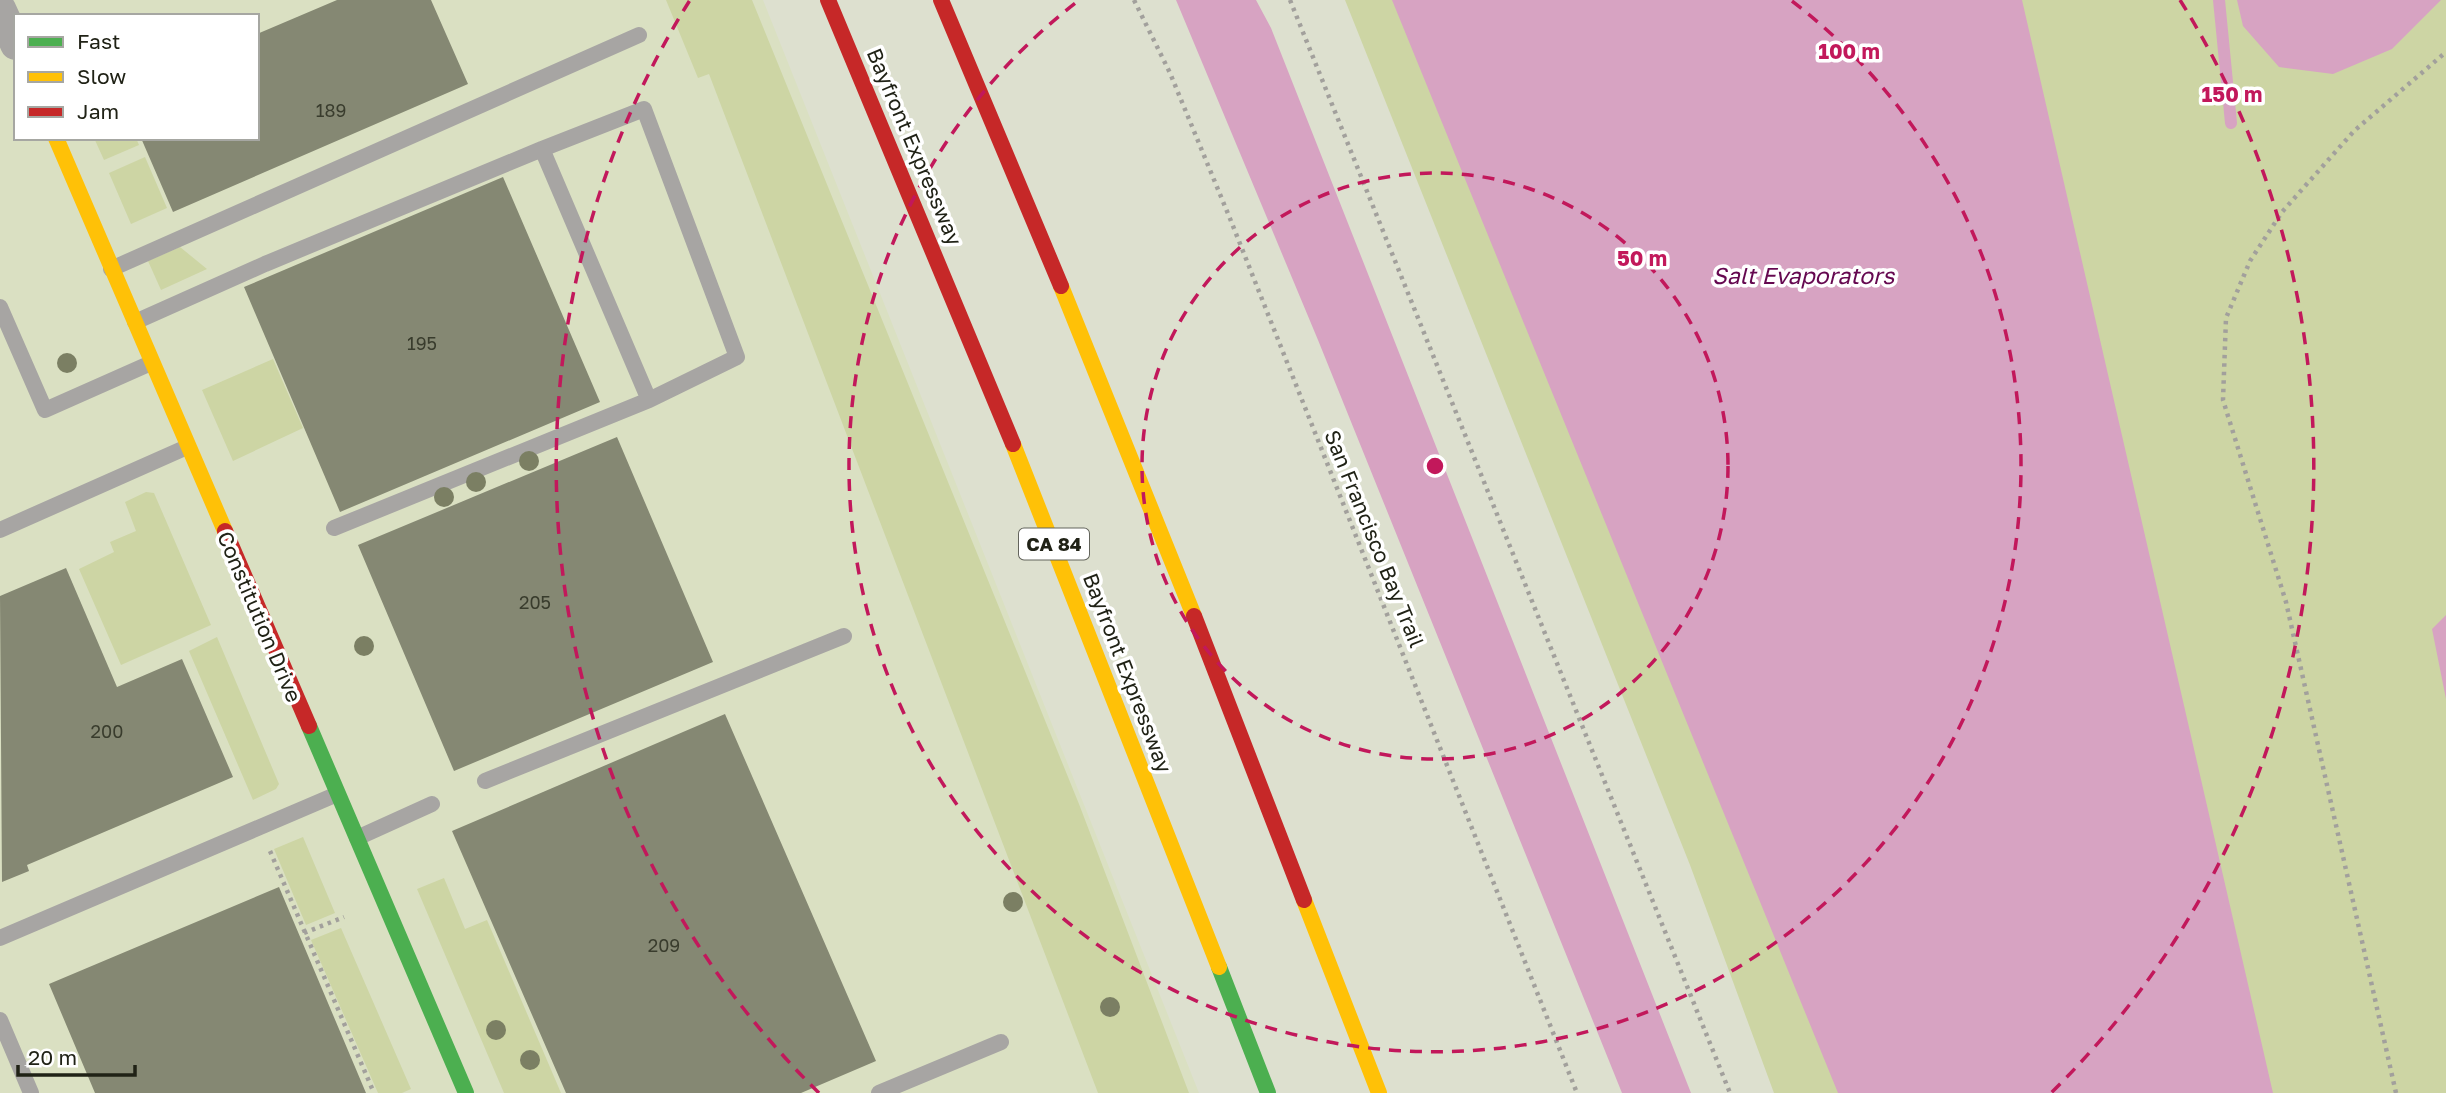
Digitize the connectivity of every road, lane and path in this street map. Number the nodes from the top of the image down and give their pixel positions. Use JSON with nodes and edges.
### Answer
{"nodes":[{"id":1,"x":828,"y":0,"type":"edge"},
{"id":2,"x":941,"y":0,"type":"edge"},
{"id":3,"x":1134,"y":0,"type":"edge"},
{"id":4,"x":1290,"y":0,"type":"edge"},
{"id":5,"x":0,"y":9,"type":"edge"},
{"id":6,"x":639,"y":35,"type":"dead end"},
{"id":7,"x":14,"y":40,"type":"edge"},
{"id":8,"x":2446,"y":52,"type":"edge"},
{"id":9,"x":57,"y":140,"type":"edge"},
{"id":10,"x":542,"y":149,"type":"junction"},
{"id":11,"x":111,"y":269,"type":"junction"},
{"id":12,"x":0,"y":307,"type":"edge"},
{"id":13,"x":133,"y":323,"type":"junction"},
{"id":14,"x":151,"y":363,"type":"junction"},
{"id":15,"x":649,"y":400,"type":"junction"},
{"id":16,"x":187,"y":447,"type":"junction"},
{"id":17,"x":334,"y":528,"type":"dead end"},
{"id":18,"x":0,"y":530,"type":"edge"},
{"id":19,"x":844,"y":636,"type":"dead end"},
{"id":20,"x":485,"y":781,"type":"dead end"},
{"id":21,"x":335,"y":795,"type":"junction"},
{"id":22,"x":432,"y":804,"type":"dead end"},
{"id":23,"x":260,"y":828,"type":"junction"},
{"id":24,"x":357,"y":838,"type":"junction"},
{"id":25,"x":344,"y":917,"type":"dead end"},
{"id":26,"x":304,"y":933,"type":"junction"},
{"id":27,"x":0,"y":938,"type":"edge"},
{"id":28,"x":0,"y":1020,"type":"edge"},
{"id":29,"x":1001,"y":1042,"type":"dead end"},
{"id":30,"x":30,"y":1093,"type":"edge"},
{"id":31,"x":374,"y":1093,"type":"edge"},
{"id":32,"x":466,"y":1093,"type":"edge"},
{"id":33,"x":879,"y":1093,"type":"edge"},
{"id":34,"x":1268,"y":1093,"type":"edge"},
{"id":35,"x":1379,"y":1093,"type":"edge"},
{"id":36,"x":1577,"y":1093,"type":"edge"},
{"id":37,"x":1730,"y":1093,"type":"edge"},
{"id":38,"x":2396,"y":1093,"type":"edge"}],
"edges":[{"from":1,"to":34,"type":"main road","name":"Bayfront Expressway","number":"CA 84"},
{"from":2,"to":35,"type":"main road"},
{"from":3,"to":36,"type":"path","name":"San Francisco Bay Trail"},
{"from":4,"to":37,"type":"path"},
{"from":5,"to":7,"type":"street"},
{"from":6,"to":11,"type":"lane"},
{"from":8,"to":38,"type":"path"},
{"from":9,"to":11,"type":"main road","name":"Constitution Drive"},
{"from":10,"to":13,"type":"lane"},
{"from":10,"to":15,"type":"lane"},
{"from":10,"to":15,"type":"lane"},
{"from":11,"to":13,"type":"main road","name":"Constitution Drive"},
{"from":12,"to":14,"type":"lane"},
{"from":13,"to":14,"type":"main road","name":"Constitution Drive"},
{"from":14,"to":16,"type":"main road","name":"Constitution Drive"},
{"from":15,"to":17,"type":"lane"},
{"from":16,"to":18,"type":"lane"},
{"from":16,"to":21,"type":"main road","name":"Constitution Drive"},
{"from":19,"to":20,"type":"lane"},
{"from":21,"to":23,"type":"lane"},
{"from":21,"to":24,"type":"main road","name":"Constitution Drive"},
{"from":22,"to":24,"type":"lane"},
{"from":23,"to":26,"type":"path"},
{"from":23,"to":27,"type":"lane"},
{"from":24,"to":32,"type":"main road","name":"Constitution Drive"},
{"from":25,"to":26,"type":"path"},
{"from":26,"to":31,"type":"path"},
{"from":28,"to":30,"type":"lane"},
{"from":29,"to":33,"type":"lane"}]}
